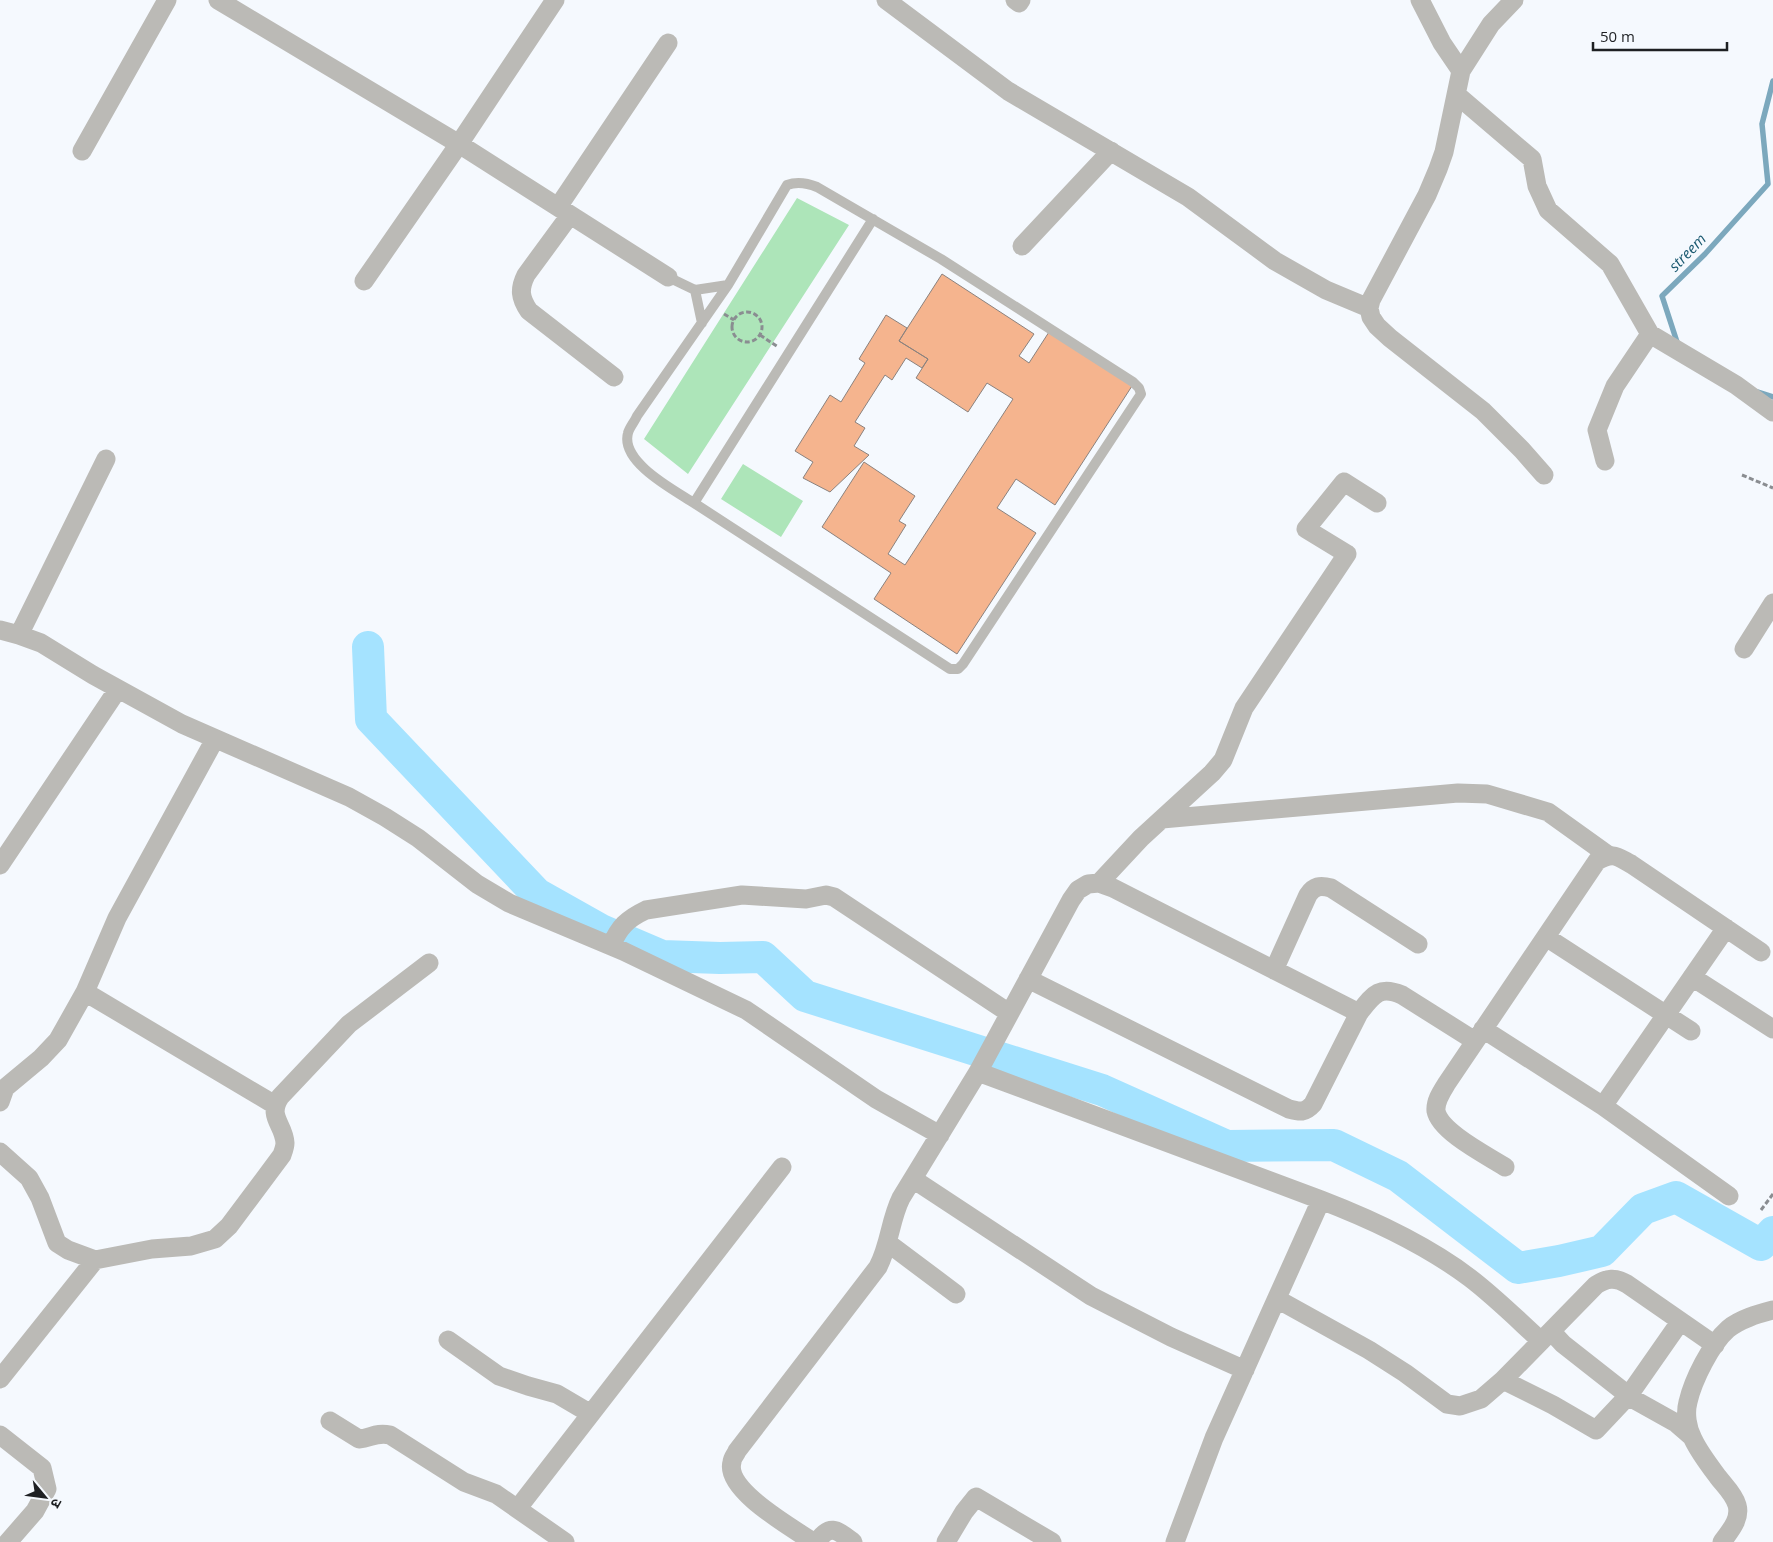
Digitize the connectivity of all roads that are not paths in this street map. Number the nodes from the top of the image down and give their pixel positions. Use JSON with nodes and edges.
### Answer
{"nodes":[{"id":1,"x":167,"y":0,"type":"edge"},
{"id":2,"x":218,"y":0,"type":"edge"},
{"id":3,"x":886,"y":0,"type":"edge"},
{"id":4,"x":1015,"y":0,"type":"edge"},
{"id":5,"x":1021,"y":0,"type":"edge"},
{"id":6,"x":1420,"y":0,"type":"edge"},
{"id":7,"x":1514,"y":0,"type":"edge"},
{"id":8,"x":552,"y":1,"type":"edge"},
{"id":9,"x":668,"y":43,"type":"dead end"},
{"id":10,"x":1461,"y":71,"type":"junction"},
{"id":11,"x":1457,"y":95,"type":"junction"},
{"id":12,"x":459,"y":144,"type":"junction"},
{"id":13,"x":82,"y":150,"type":"dead end"},
{"id":14,"x":1110,"y":150,"type":"junction"},
{"id":15,"x":564,"y":211,"type":"junction"},
{"id":16,"x":873,"y":219,"type":"junction"},
{"id":17,"x":1022,"y":246,"type":"dead end"},
{"id":18,"x":668,"y":277,"type":"joint"},
{"id":19,"x":364,"y":281,"type":"dead end"},
{"id":20,"x":728,"y":285,"type":"junction"},
{"id":21,"x":695,"y":290,"type":"junction"},
{"id":22,"x":1370,"y":308,"type":"junction"},
{"id":23,"x":702,"y":323,"type":"junction"},
{"id":24,"x":1650,"y":334,"type":"junction"},
{"id":25,"x":614,"y":377,"type":"dead end"},
{"id":26,"x":1773,"y":412,"type":"edge"},
{"id":27,"x":106,"y":458,"type":"dead end"},
{"id":28,"x":1605,"y":461,"type":"dead end"},
{"id":29,"x":1544,"y":475,"type":"dead end"},
{"id":30,"x":694,"y":503,"type":"junction"},
{"id":31,"x":1377,"y":503,"type":"dead end"},
{"id":32,"x":1773,"y":603,"type":"edge"},
{"id":33,"x":0,"y":630,"type":"edge"},
{"id":34,"x":19,"y":635,"type":"junction"},
{"id":35,"x":1744,"y":649,"type":"dead end"},
{"id":36,"x":118,"y":689,"type":"junction"},
{"id":37,"x":214,"y":739,"type":"junction"},
{"id":38,"x":1162,"y":819,"type":"junction"},
{"id":39,"x":1608,"y":855,"type":"junction"},
{"id":40,"x":0,"y":865,"type":"edge"},
{"id":41,"x":1099,"y":884,"type":"junction"},
{"id":42,"x":1726,"y":928,"type":"junction"},
{"id":43,"x":1546,"y":936,"type":"junction"},
{"id":44,"x":614,"y":938,"type":"junction"},
{"id":45,"x":1418,"y":944,"type":"dead end"},
{"id":46,"x":1761,"y":952,"type":"dead end"},
{"id":47,"x":429,"y":963,"type":"dead end"},
{"id":48,"x":1274,"y":970,"type":"junction"},
{"id":49,"x":1692,"y":977,"type":"junction"},
{"id":50,"x":1028,"y":979,"type":"junction"},
{"id":51,"x":85,"y":992,"type":"junction"},
{"id":52,"x":1009,"y":1013,"type":"junction"},
{"id":53,"x":1359,"y":1013,"type":"junction"},
{"id":54,"x":1666,"y":1015,"type":"junction"},
{"id":55,"x":1773,"y":1029,"type":"edge"},
{"id":56,"x":1691,"y":1031,"type":"dead end"},
{"id":57,"x":1479,"y":1035,"type":"junction"},
{"id":58,"x":980,"y":1069,"type":"junction"},
{"id":59,"x":0,"y":1102,"type":"edge"},
{"id":60,"x":275,"y":1105,"type":"junction"},
{"id":61,"x":1603,"y":1106,"type":"junction"},
{"id":62,"x":940,"y":1135,"type":"junction"},
{"id":63,"x":0,"y":1152,"type":"edge"},
{"id":64,"x":782,"y":1167,"type":"dead end"},
{"id":65,"x":1505,"y":1168,"type":"dead end"},
{"id":66,"x":914,"y":1179,"type":"junction"},
{"id":67,"x":1729,"y":1196,"type":"dead end"},
{"id":68,"x":1322,"y":1200,"type":"junction"},
{"id":69,"x":888,"y":1243,"type":"junction"},
{"id":70,"x":95,"y":1260,"type":"junction"},
{"id":71,"x":956,"y":1294,"type":"dead end"},
{"id":72,"x":1277,"y":1299,"type":"junction"},
{"id":73,"x":1773,"y":1310,"type":"edge"},
{"id":74,"x":1680,"y":1322,"type":"junction"},
{"id":75,"x":1546,"y":1336,"type":"junction"},
{"id":76,"x":448,"y":1340,"type":"dead end"},
{"id":77,"x":1714,"y":1345,"type":"junction"},
{"id":78,"x":1245,"y":1370,"type":"junction"},
{"id":79,"x":0,"y":1379,"type":"edge"},
{"id":80,"x":1503,"y":1380,"type":"junction"},
{"id":81,"x":1629,"y":1396,"type":"junction"},
{"id":82,"x":591,"y":1414,"type":"junction"},
{"id":83,"x":330,"y":1420,"type":"dead end"},
{"id":84,"x":0,"y":1435,"type":"edge"},
{"id":85,"x":1691,"y":1436,"type":"junction"},
{"id":86,"x":518,"y":1508,"type":"junction"},
{"id":87,"x":8,"y":1542,"type":"edge"},
{"id":88,"x":565,"y":1542,"type":"edge"},
{"id":89,"x":813,"y":1542,"type":"edge"},
{"id":90,"x":817,"y":1542,"type":"edge"},
{"id":91,"x":853,"y":1542,"type":"edge"},
{"id":92,"x":946,"y":1542,"type":"edge"},
{"id":93,"x":1052,"y":1542,"type":"edge"},
{"id":94,"x":1175,"y":1542,"type":"edge"},
{"id":95,"x":1722,"y":1542,"type":"edge"}],
"edges":[{"from":1,"to":13,"type":"street"},
{"from":2,"to":12,"type":"street"},
{"from":3,"to":14,"type":"street"},
{"from":4,"to":5,"type":"street"},
{"from":6,"to":10,"type":"street"},
{"from":7,"to":10,"type":"street"},
{"from":8,"to":12,"type":"street"},
{"from":9,"to":15,"type":"street"},
{"from":10,"to":11,"type":"street"},
{"from":11,"to":22,"type":"street"},
{"from":11,"to":24,"type":"street"},
{"from":12,"to":15,"type":"street"},
{"from":12,"to":19,"type":"street"},
{"from":14,"to":17,"type":"street"},
{"from":14,"to":22,"type":"street"},
{"from":15,"to":18,"type":"street"},
{"from":15,"to":25,"type":"street"},
{"from":16,"to":20,"type":"lane"},
{"from":16,"to":30,"type":"lane"},
{"from":16,"to":30,"type":"lane"},
{"from":18,"to":21,"type":"lane"},
{"from":20,"to":21,"type":"lane"},
{"from":20,"to":23,"type":"lane"},
{"from":21,"to":23,"type":"lane"},
{"from":22,"to":29,"type":"street"},
{"from":23,"to":30,"type":"lane"},
{"from":24,"to":26,"type":"street"},
{"from":24,"to":28,"type":"street"},
{"from":27,"to":34,"type":"street"},
{"from":31,"to":38,"type":"street"},
{"from":32,"to":35,"type":"street"},
{"from":33,"to":34,"type":"street"},
{"from":34,"to":36,"type":"street"},
{"from":36,"to":37,"type":"street"},
{"from":36,"to":40,"type":"street"},
{"from":37,"to":44,"type":"street"},
{"from":37,"to":51,"type":"street"},
{"from":38,"to":39,"type":"street"},
{"from":38,"to":41,"type":"street"},
{"from":39,"to":42,"type":"street"},
{"from":39,"to":43,"type":"street"},
{"from":41,"to":48,"type":"street"},
{"from":41,"to":50,"type":"street"},
{"from":42,"to":46,"type":"street"},
{"from":42,"to":49,"type":"street"},
{"from":43,"to":54,"type":"street"},
{"from":43,"to":57,"type":"street"},
{"from":44,"to":52,"type":"street"},
{"from":44,"to":62,"type":"street"},
{"from":45,"to":48,"type":"street"},
{"from":47,"to":60,"type":"street"},
{"from":48,"to":53,"type":"street"},
{"from":49,"to":54,"type":"street"},
{"from":49,"to":55,"type":"street"},
{"from":50,"to":52,"type":"street"},
{"from":50,"to":53,"type":"street"},
{"from":51,"to":59,"type":"street"},
{"from":51,"to":60,"type":"street"},
{"from":52,"to":58,"type":"street"},
{"from":53,"to":57,"type":"street"},
{"from":54,"to":56,"type":"street"},
{"from":54,"to":61,"type":"street"},
{"from":57,"to":61,"type":"street"},
{"from":57,"to":65,"type":"street"},
{"from":58,"to":62,"type":"street"},
{"from":58,"to":68,"type":"street"},
{"from":60,"to":70,"type":"street"},
{"from":61,"to":67,"type":"street"},
{"from":62,"to":66,"type":"street"},
{"from":63,"to":70,"type":"street"},
{"from":64,"to":82,"type":"street"},
{"from":66,"to":69,"type":"street"},
{"from":66,"to":78,"type":"street"},
{"from":68,"to":72,"type":"street"},
{"from":68,"to":75,"type":"street"},
{"from":69,"to":71,"type":"street"},
{"from":69,"to":89,"type":"street"},
{"from":70,"to":79,"type":"street"},
{"from":72,"to":78,"type":"street"},
{"from":72,"to":80,"type":"street"},
{"from":73,"to":77,"type":"street"},
{"from":74,"to":75,"type":"street"},
{"from":74,"to":77,"type":"street"},
{"from":74,"to":81,"type":"street"},
{"from":75,"to":80,"type":"street"},
{"from":75,"to":81,"type":"street"},
{"from":76,"to":82,"type":"street"},
{"from":77,"to":85,"type":"street"},
{"from":78,"to":94,"type":"street"},
{"from":80,"to":81,"type":"street"},
{"from":81,"to":85,"type":"street"},
{"from":82,"to":86,"type":"street"},
{"from":83,"to":86,"type":"street"},
{"from":84,"to":87,"type":"street"},
{"from":85,"to":95,"type":"street"},
{"from":86,"to":88,"type":"street"},
{"from":90,"to":91,"type":"street"},
{"from":92,"to":93,"type":"street"}]}
